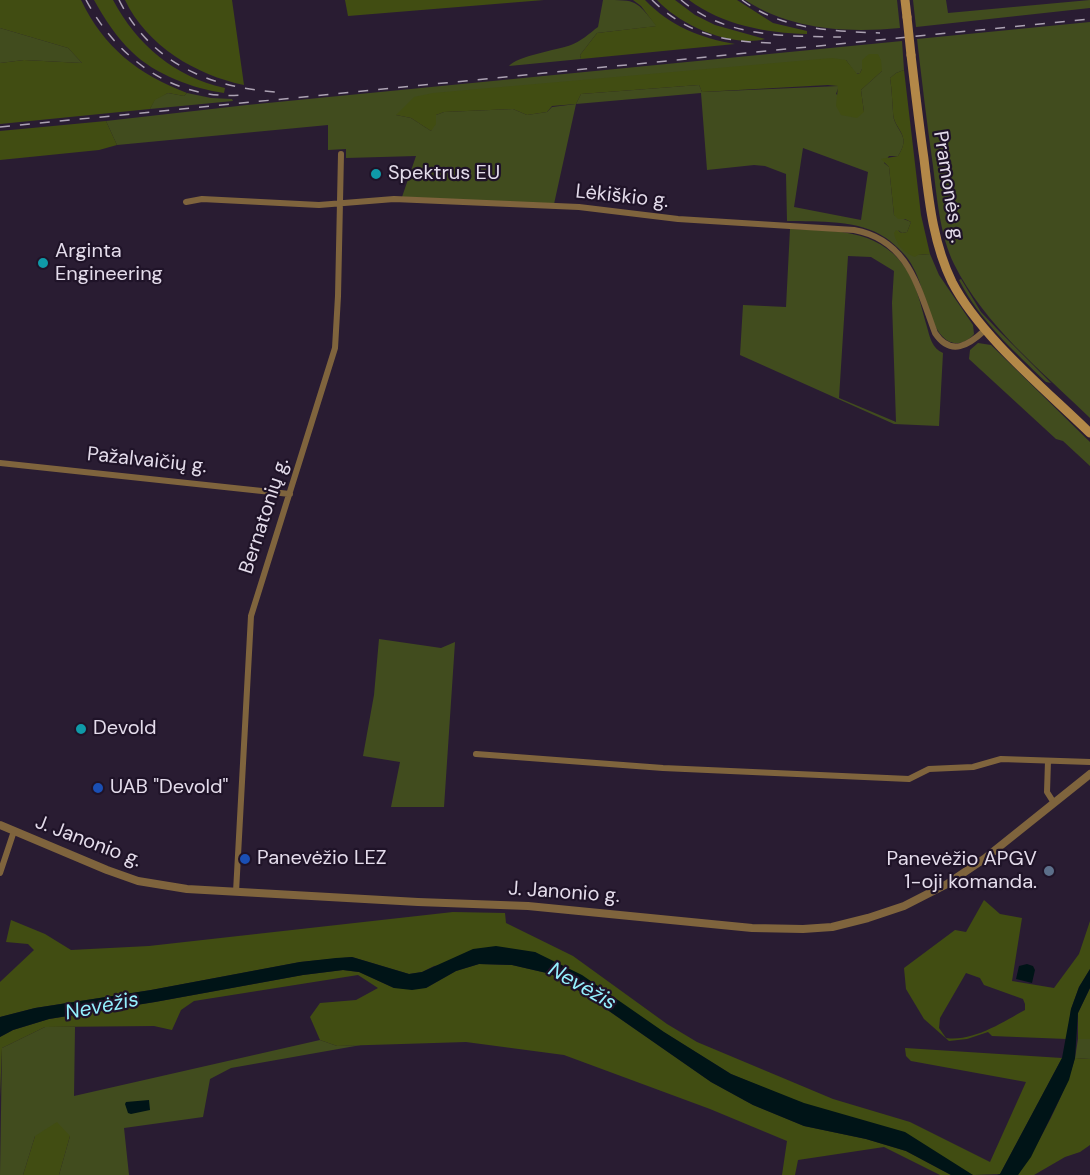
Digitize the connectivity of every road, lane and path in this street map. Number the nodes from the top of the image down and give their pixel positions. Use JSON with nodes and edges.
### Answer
{"nodes":[{"id":1,"x":905,"y":0,"type":"edge"},
{"id":2,"x":341,"y":154,"type":"dead end"},
{"id":3,"x":186,"y":202,"type":"dead end"},
{"id":4,"x":340,"y":204,"type":"junction"},
{"id":5,"x":986,"y":330,"type":"junction"},
{"id":6,"x":1090,"y":433,"type":"edge"},
{"id":7,"x":0,"y":463,"type":"edge"},
{"id":8,"x":290,"y":494,"type":"junction"},
{"id":9,"x":476,"y":754,"type":"dead end"},
{"id":10,"x":1048,"y":761,"type":"junction"},
{"id":11,"x":1090,"y":762,"type":"edge"},
{"id":12,"x":1090,"y":774,"type":"edge"},
{"id":13,"x":1054,"y":803,"type":"junction"},
{"id":14,"x":0,"y":825,"type":"edge"},
{"id":15,"x":14,"y":831,"type":"junction"},
{"id":16,"x":0,"y":873,"type":"edge"},
{"id":17,"x":236,"y":892,"type":"junction"}],
"edges":[{"from":1,"to":5,"type":"main road","name":"Pramonės g.","bridge":true},
{"from":2,"to":4,"type":"street","name":"Bernatonių g."},
{"from":3,"to":4,"type":"street","name":"Lėkiškio g."},
{"from":4,"to":5,"type":"street","name":"Lėkiškio g."},
{"from":4,"to":8,"type":"street","name":"Bernatonių g."},
{"from":5,"to":6,"type":"main road","name":"Pramonės g."},
{"from":7,"to":8,"type":"street","name":"Pažalvaičių g."},
{"from":8,"to":17,"type":"street","name":"Bernatonių g."},
{"from":9,"to":10,"type":"street"},
{"from":10,"to":11,"type":"street"},
{"from":10,"to":13,"type":"street"},
{"from":12,"to":13,"type":"street","name":"J. Janonio g."},
{"from":13,"to":17,"type":"street","name":"J. Janonio g."},
{"from":14,"to":15,"type":"street","name":"J. Janonio g."},
{"from":15,"to":16,"type":"street"},
{"from":15,"to":17,"type":"street","name":"J. Janonio g."}]}
